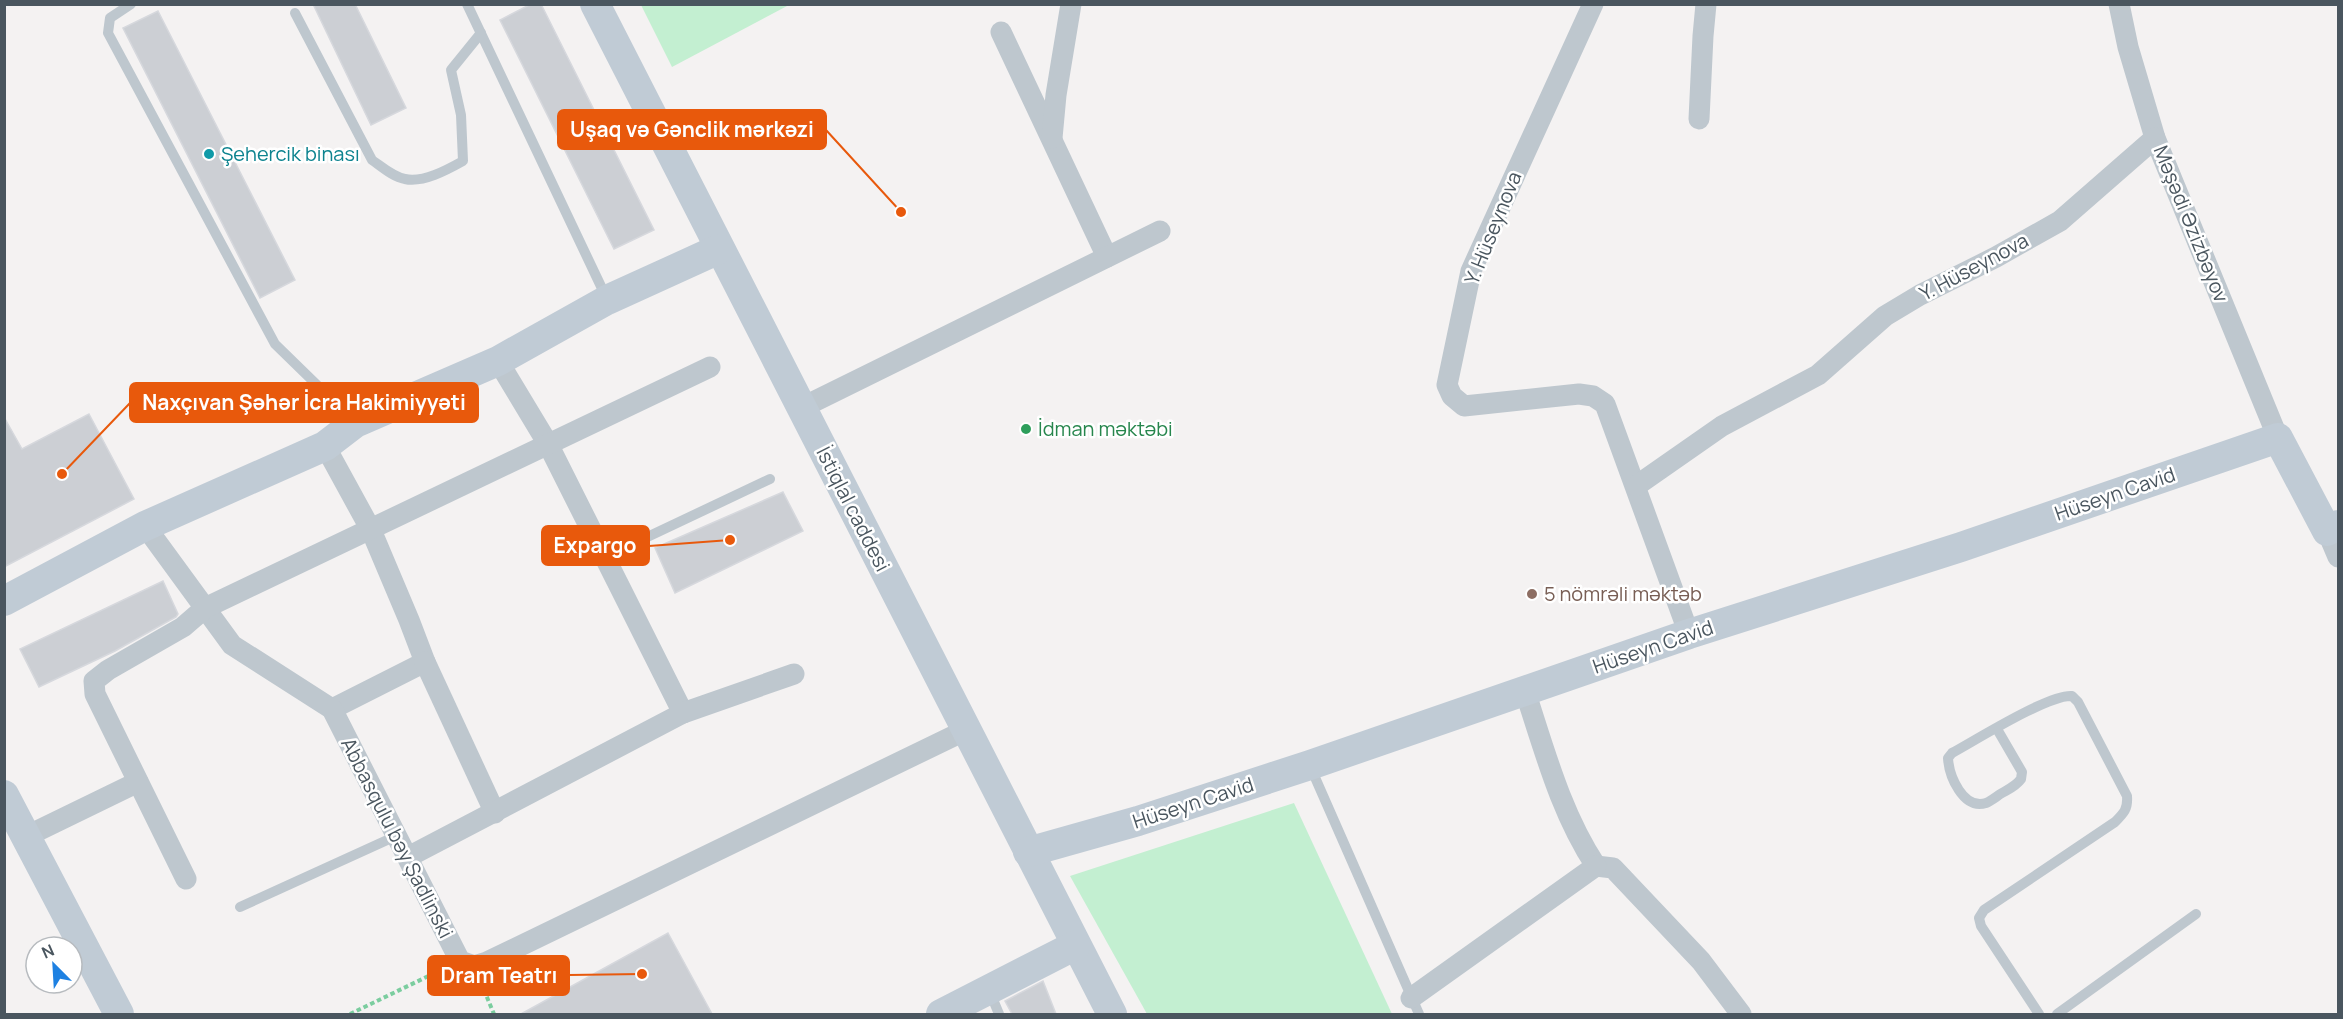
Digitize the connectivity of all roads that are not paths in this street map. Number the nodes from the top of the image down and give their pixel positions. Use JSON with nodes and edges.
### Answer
{"nodes":[{"id":1,"x":131,"y":4,"type":"edge"},
{"id":2,"x":466,"y":4,"type":"edge"},
{"id":3,"x":595,"y":4,"type":"edge"},
{"id":4,"x":1071,"y":4,"type":"edge"},
{"id":5,"x":1593,"y":4,"type":"edge"},
{"id":6,"x":1706,"y":4,"type":"edge"},
{"id":7,"x":2119,"y":4,"type":"edge"},
{"id":8,"x":295,"y":14,"type":"dead end"},
{"id":9,"x":1001,"y":32,"type":"dead end"},
{"id":10,"x":481,"y":33,"type":"junction"},
{"id":11,"x":1699,"y":119,"type":"dead end"},
{"id":12,"x":2155,"y":138,"type":"junction"},
{"id":13,"x":1052,"y":139,"type":"junction"},
{"id":14,"x":1160,"y":231,"type":"dead end"},
{"id":15,"x":719,"y":249,"type":"junction"},
{"id":16,"x":1107,"y":257,"type":"junction"},
{"id":17,"x":607,"y":300,"type":"junction"},
{"id":18,"x":498,"y":361,"type":"junction"},
{"id":19,"x":710,"y":367,"type":"dead end"},
{"id":20,"x":801,"y":408,"type":"junction"},
{"id":21,"x":355,"y":423,"type":"junction"},
{"id":22,"x":2278,"y":438,"type":"junction"},
{"id":23,"x":548,"y":444,"type":"junction"},
{"id":24,"x":325,"y":446,"type":"junction"},
{"id":25,"x":770,"y":479,"type":"dead end"},
{"id":26,"x":1636,"y":486,"type":"junction"},
{"id":27,"x":145,"y":526,"type":"junction"},
{"id":28,"x":371,"y":530,"type":"junction"},
{"id":29,"x":2335,"y":538,"type":"edge"},
{"id":30,"x":605,"y":557,"type":"junction"},
{"id":31,"x":4,"y":601,"type":"edge"},
{"id":32,"x":205,"y":608,"type":"junction"},
{"id":33,"x":1689,"y":634,"type":"junction"},
{"id":34,"x":425,"y":662,"type":"junction"},
{"id":35,"x":794,"y":674,"type":"dead end"},
{"id":36,"x":1525,"y":691,"type":"junction"},
{"id":37,"x":332,"y":709,"type":"junction"},
{"id":38,"x":683,"y":713,"type":"junction"},
{"id":39,"x":1997,"y":729,"type":"junction"},
{"id":40,"x":966,"y":730,"type":"junction"},
{"id":41,"x":1310,"y":765,"type":"junction"},
{"id":42,"x":138,"y":782,"type":"junction"},
{"id":43,"x":4,"y":795,"type":"edge"},
{"id":44,"x":495,"y":813,"type":"junction"},
{"id":45,"x":27,"y":836,"type":"junction"},
{"id":46,"x":396,"y":836,"type":"junction"},
{"id":47,"x":1028,"y":852,"type":"junction"},
{"id":48,"x":408,"y":857,"type":"junction"},
{"id":49,"x":1596,"y":867,"type":"junction"},
{"id":50,"x":186,"y":879,"type":"dead end"},
{"id":51,"x":240,"y":907,"type":"dead end"},
{"id":52,"x":2196,"y":915,"type":"dead end"},
{"id":53,"x":1076,"y":945,"type":"junction"},
{"id":54,"x":994,"y":1002,"type":"edge"},
{"id":55,"x":1415,"y":1006,"type":"edge"},
{"id":56,"x":119,"y":1014,"type":"edge"},
{"id":57,"x":941,"y":1014,"type":"edge"},
{"id":58,"x":1112,"y":1014,"type":"edge"},
{"id":59,"x":1741,"y":1014,"type":"edge"},
{"id":60,"x":2039,"y":1014,"type":"edge"},
{"id":61,"x":2057,"y":1014,"type":"edge"}],
"edges":[{"from":1,"to":21,"type":"lane"},
{"from":2,"to":10,"type":"lane"},
{"from":3,"to":15,"type":"main road","name":"İstiqlal caddesi"},
{"from":4,"to":13,"type":"street"},
{"from":5,"to":26,"type":"street","name":"Y. Hüseynova"},
{"from":6,"to":11,"type":"street"},
{"from":7,"to":12,"type":"street","name":"Məşədi Əzizbəyov"},
{"from":8,"to":10,"type":"lane"},
{"from":9,"to":13,"type":"street"},
{"from":10,"to":17,"type":"lane"},
{"from":12,"to":22,"type":"street","name":"Məşədi Əzizbəyov"},
{"from":12,"to":26,"type":"street","name":"Y. Hüseynova"},
{"from":13,"to":16,"type":"street"},
{"from":14,"to":16,"type":"street"},
{"from":15,"to":17,"type":"main road"},
{"from":15,"to":20,"type":"main road","name":"İstiqlal caddesi"},
{"from":16,"to":20,"type":"street"},
{"from":17,"to":18,"type":"main road"},
{"from":18,"to":21,"type":"main road"},
{"from":18,"to":23,"type":"street"},
{"from":19,"to":23,"type":"street"},
{"from":20,"to":40,"type":"main road","name":"İstiqlal caddesi"},
{"from":21,"to":24,"type":"main road"},
{"from":22,"to":29,"type":"main road"},
{"from":22,"to":33,"type":"main road","name":"Hüseyn Cavid"},
{"from":23,"to":28,"type":"street"},
{"from":23,"to":30,"type":"street"},
{"from":24,"to":27,"type":"main road"},
{"from":24,"to":28,"type":"street"},
{"from":25,"to":30,"type":"lane"},
{"from":26,"to":33,"type":"street","name":"Y. Hüseynova"},
{"from":27,"to":31,"type":"main road"},
{"from":27,"to":32,"type":"street"},
{"from":28,"to":32,"type":"street"},
{"from":28,"to":34,"type":"street"},
{"from":30,"to":38,"type":"street"},
{"from":32,"to":37,"type":"street"},
{"from":32,"to":42,"type":"street"},
{"from":33,"to":36,"type":"main road","name":"Hüseyn Cavid"},
{"from":34,"to":37,"type":"street"},
{"from":34,"to":44,"type":"street"},
{"from":35,"to":38,"type":"street"},
{"from":36,"to":41,"type":"main road","name":"Hüseyn Cavid"},
{"from":36,"to":49,"type":"street"},
{"from":37,"to":46,"type":"street","name":"Abbasqulu bəy Şadlinski"},
{"from":38,"to":44,"type":"street"},
{"from":39,"to":39,"type":"lane"},
{"from":39,"to":60,"type":"lane"},
{"from":40,"to":47,"type":"main road","name":"İstiqlal caddesi"},
{"from":40,"to":48,"type":"street","name":"Abbasqulu bəy Şadlinski"},
{"from":41,"to":47,"type":"main road","name":"Hüseyn Cavid"},
{"from":41,"to":55,"type":"lane"},
{"from":42,"to":45,"type":"street"},
{"from":42,"to":50,"type":"street"},
{"from":43,"to":45,"type":"main road"},
{"from":44,"to":48,"type":"street"},
{"from":45,"to":56,"type":"main road"},
{"from":46,"to":48,"type":"street","name":"Abbasqulu bəy Şadlinski"},
{"from":46,"to":51,"type":"lane"},
{"from":47,"to":53,"type":"main road","name":"İstiqlal caddesi"},
{"from":49,"to":55,"type":"street"},
{"from":49,"to":59,"type":"street"},
{"from":52,"to":61,"type":"lane"},
{"from":53,"to":54,"type":"main road"},
{"from":53,"to":58,"type":"main road","name":"İstiqlal caddesi"},
{"from":54,"to":57,"type":"main road"}]}
